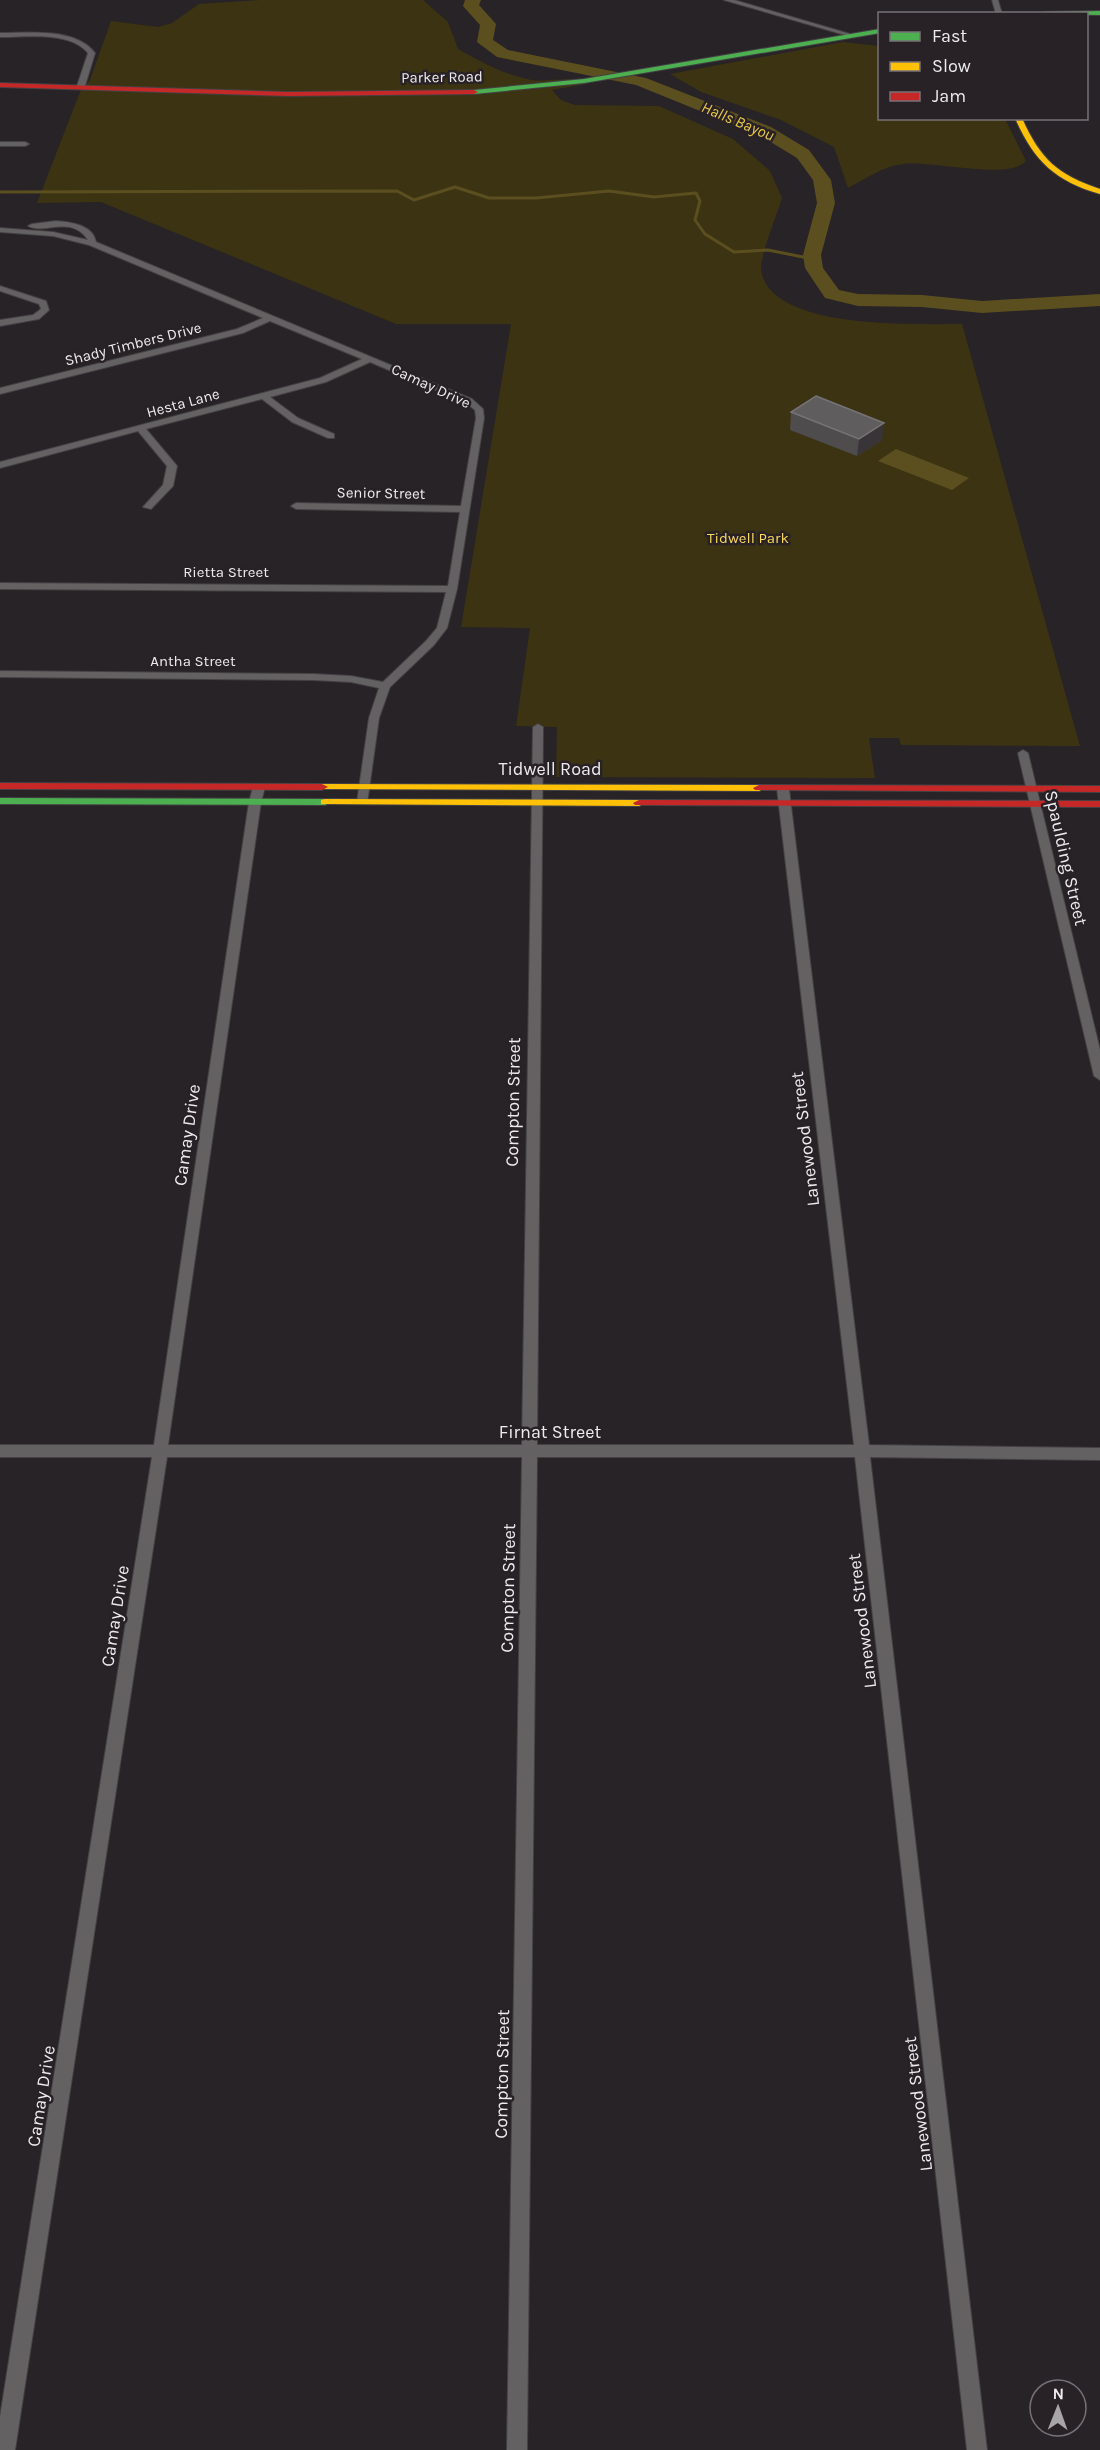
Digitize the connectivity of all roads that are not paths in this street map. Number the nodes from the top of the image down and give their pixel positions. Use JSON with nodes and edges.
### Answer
{"nodes":[{"id":1,"x":727,"y":0,"type":"edge"},
{"id":2,"x":767,"y":0,"type":"edge"},
{"id":3,"x":755,"y":8,"type":"junction"},
{"id":4,"x":878,"y":32,"type":"edge"},
{"id":5,"x":0,"y":35,"type":"edge"},
{"id":6,"x":854,"y":36,"type":"junction"},
{"id":7,"x":878,"y":42,"type":"edge"},
{"id":8,"x":0,"y":85,"type":"edge"},
{"id":9,"x":81,"y":86,"type":"junction"},
{"id":10,"x":1019,"y":120,"type":"edge"},
{"id":11,"x":0,"y":144,"type":"edge"},
{"id":12,"x":25,"y":144,"type":"dead end"},
{"id":13,"x":1100,"y":192,"type":"edge"},
{"id":14,"x":2,"y":230,"type":"edge"},
{"id":15,"x":0,"y":288,"type":"edge"},
{"id":16,"x":272,"y":317,"type":"junction"},
{"id":17,"x":0,"y":323,"type":"edge"},
{"id":18,"x":370,"y":359,"type":"junction"},
{"id":19,"x":0,"y":391,"type":"edge"},
{"id":20,"x":262,"y":395,"type":"junction"},
{"id":21,"x":140,"y":428,"type":"junction"},
{"id":22,"x":331,"y":436,"type":"dead end"},
{"id":23,"x":0,"y":465,"type":"edge"},
{"id":24,"x":296,"y":506,"type":"dead end"},
{"id":25,"x":148,"y":507,"type":"dead end"},
{"id":26,"x":465,"y":509,"type":"junction"},
{"id":27,"x":0,"y":586,"type":"edge"},
{"id":28,"x":452,"y":589,"type":"junction"},
{"id":29,"x":0,"y":674,"type":"edge"},
{"id":30,"x":385,"y":686,"type":"junction"},
{"id":31,"x":538,"y":726,"type":"dead end"},
{"id":32,"x":1023,"y":753,"type":"dead end"},
{"id":33,"x":0,"y":786,"type":"edge"},
{"id":34,"x":259,"y":786,"type":"junction"},
{"id":35,"x":365,"y":786,"type":"junction"},
{"id":36,"x":1031,"y":788,"type":"junction"},
{"id":37,"x":1100,"y":789,"type":"edge"},
{"id":38,"x":536,"y":795,"type":"junction"},
{"id":39,"x":784,"y":797,"type":"junction"},
{"id":40,"x":0,"y":801,"type":"edge"},
{"id":41,"x":255,"y":802,"type":"junction"},
{"id":42,"x":363,"y":802,"type":"junction"},
{"id":43,"x":1035,"y":803,"type":"junction"},
{"id":44,"x":1100,"y":804,"type":"edge"},
{"id":45,"x":1100,"y":1076,"type":"edge"},
{"id":46,"x":0,"y":1451,"type":"edge"},
{"id":47,"x":529,"y":1451,"type":"junction"},
{"id":48,"x":862,"y":1451,"type":"junction"},
{"id":49,"x":160,"y":1452,"type":"junction"},
{"id":50,"x":1100,"y":1454,"type":"edge"},
{"id":51,"x":5,"y":2450,"type":"edge"},
{"id":52,"x":517,"y":2450,"type":"edge"},
{"id":53,"x":977,"y":2450,"type":"edge"}],
"edges":[{"from":1,"to":3,"type":"street"},
{"from":2,"to":3,"type":"street"},
{"from":3,"to":6,"type":"street"},
{"from":4,"to":6,"type":"main road","name":"Parker Road"},
{"from":5,"to":9,"type":"street"},
{"from":6,"to":7,"type":"main road"},
{"from":6,"to":9,"type":"main road","name":"Parker Road"},
{"from":8,"to":9,"type":"main road","name":"Parker Road"},
{"from":10,"to":13,"type":"main road"},
{"from":11,"to":12,"type":"street"},
{"from":14,"to":16,"type":"street","name":"Camay Drive"},
{"from":15,"to":17,"type":"street"},
{"from":16,"to":18,"type":"street","name":"Camay Drive"},
{"from":16,"to":19,"type":"street","name":"Shady Timbers Drive"},
{"from":18,"to":20,"type":"street","name":"Hesta Lane"},
{"from":18,"to":26,"type":"street","name":"Camay Drive"},
{"from":20,"to":21,"type":"street","name":"Hesta Lane"},
{"from":20,"to":22,"type":"street"},
{"from":21,"to":23,"type":"street","name":"Hesta Lane"},
{"from":21,"to":25,"type":"street"},
{"from":24,"to":26,"type":"street","name":"Senior Street"},
{"from":26,"to":28,"type":"street","name":"Camay Drive"},
{"from":27,"to":28,"type":"street","name":"Rietta Street"},
{"from":28,"to":30,"type":"street","name":"Camay Drive"},
{"from":29,"to":30,"type":"street","name":"Antha Street"},
{"from":30,"to":35,"type":"street","name":"Camay Drive"},
{"from":31,"to":38,"type":"street","name":"Compton Street"},
{"from":32,"to":36,"type":"street","name":"Spaulding Street"},
{"from":33,"to":34,"type":"main road","name":"Tidwell Road"},
{"from":34,"to":35,"type":"main road","name":"Tidwell Road"},
{"from":34,"to":41,"type":"street","name":"Camay Drive"},
{"from":35,"to":38,"type":"main road","name":"Tidwell Road"},
{"from":35,"to":42,"type":"street","name":"Camay Drive"},
{"from":36,"to":37,"type":"main road","name":"Tidwell Road"},
{"from":36,"to":39,"type":"main road","name":"Tidwell Road"},
{"from":36,"to":43,"type":"street","name":"Spaulding Street"},
{"from":38,"to":39,"type":"main road","name":"Tidwell Road"},
{"from":38,"to":42,"type":"main road","name":"Tidwell Road"},
{"from":38,"to":47,"type":"street","name":"Compton Street"},
{"from":39,"to":43,"type":"main road","name":"Tidwell Road"},
{"from":39,"to":48,"type":"street","name":"Lanewood Street"},
{"from":40,"to":41,"type":"main road","name":"Tidwell Road"},
{"from":41,"to":42,"type":"main road","name":"Tidwell Road"},
{"from":41,"to":49,"type":"street","name":"Camay Drive"},
{"from":43,"to":44,"type":"main road","name":"Tidwell Road"},
{"from":43,"to":45,"type":"street","name":"Spaulding Street"},
{"from":46,"to":49,"type":"street","name":"Firnat Street"},
{"from":47,"to":48,"type":"street","name":"Firnat Street"},
{"from":47,"to":49,"type":"street","name":"Firnat Street"},
{"from":47,"to":52,"type":"street","name":"Compton Street"},
{"from":48,"to":50,"type":"street","name":"Firnat Street"},
{"from":48,"to":53,"type":"street","name":"Lanewood Street"},
{"from":49,"to":51,"type":"street","name":"Camay Drive"}]}
